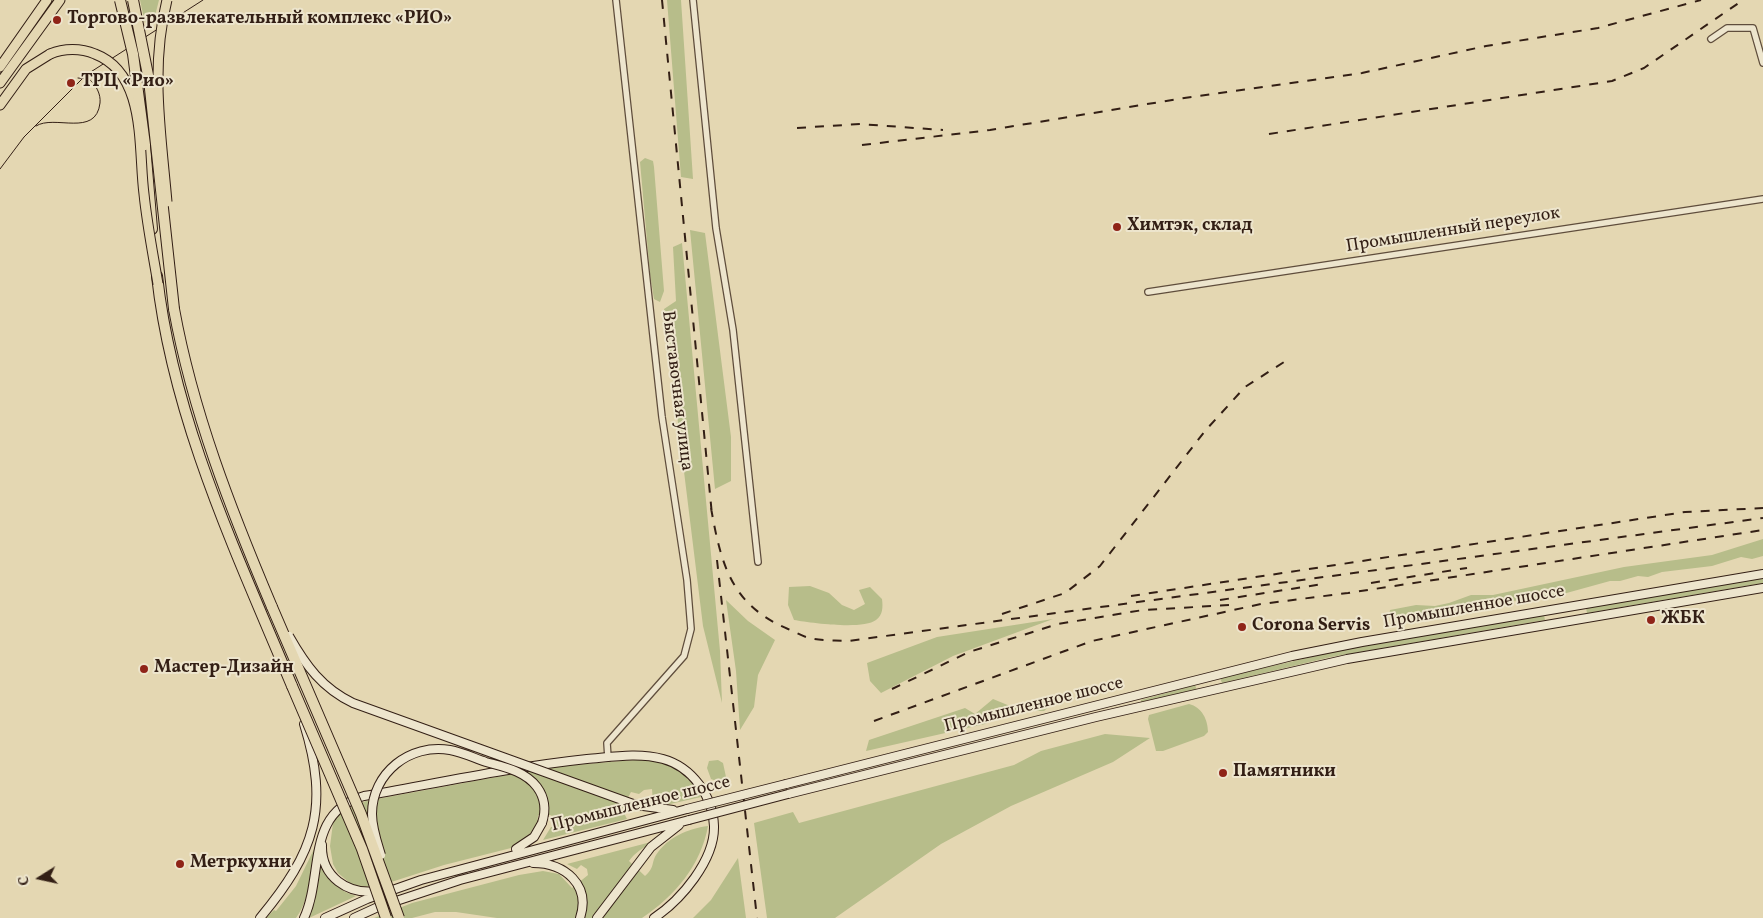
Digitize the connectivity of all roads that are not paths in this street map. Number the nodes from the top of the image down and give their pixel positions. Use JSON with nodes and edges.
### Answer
{"nodes":[{"id":1,"x":60,"y":0,"type":"edge"},
{"id":2,"x":120,"y":0,"type":"edge"},
{"id":3,"x":133,"y":0,"type":"edge"},
{"id":4,"x":167,"y":0,"type":"edge"},
{"id":5,"x":616,"y":0,"type":"edge"},
{"id":6,"x":693,"y":0,"type":"edge"},
{"id":7,"x":45,"y":3,"type":"edge"},
{"id":8,"x":1711,"y":39,"type":"dead end"},
{"id":9,"x":1763,"y":63,"type":"edge"},
{"id":10,"x":0,"y":67,"type":"edge"},
{"id":11,"x":0,"y":83,"type":"edge"},
{"id":12,"x":0,"y":105,"type":"edge"},
{"id":13,"x":1763,"y":199,"type":"edge"},
{"id":14,"x":158,"y":284,"type":"junction"},
{"id":15,"x":1148,"y":292,"type":"dead end"},
{"id":16,"x":174,"y":309,"type":"junction"},
{"id":17,"x":758,"y":562,"type":"dead end"},
{"id":18,"x":1763,"y":574,"type":"edge"},
{"id":19,"x":1763,"y":588,"type":"edge"},
{"id":20,"x":1570,"y":606,"type":"junction"},
{"id":21,"x":272,"y":607,"type":"junction"},
{"id":22,"x":1572,"y":620,"type":"junction"},
{"id":23,"x":1201,"y":679,"type":"junction"},
{"id":24,"x":292,"y":686,"type":"junction"},
{"id":25,"x":1204,"y":692,"type":"junction"},
{"id":26,"x":608,"y":758,"type":"junction"},
{"id":27,"x":687,"y":809,"type":"junction"},
{"id":28,"x":689,"y":820,"type":"junction"},
{"id":29,"x":322,"y":838,"type":"junction"},
{"id":30,"x":496,"y":858,"type":"junction"},
{"id":31,"x":521,"y":864,"type":"junction"},
{"id":32,"x":392,"y":890,"type":"junction"},
{"id":33,"x":378,"y":907,"type":"junction"},
{"id":34,"x":260,"y":918,"type":"edge"},
{"id":35,"x":304,"y":918,"type":"edge"},
{"id":36,"x":325,"y":918,"type":"edge"},
{"id":37,"x":354,"y":918,"type":"edge"},
{"id":38,"x":362,"y":918,"type":"edge"},
{"id":39,"x":386,"y":918,"type":"edge"},
{"id":40,"x":399,"y":918,"type":"edge"},
{"id":41,"x":580,"y":918,"type":"edge"},
{"id":42,"x":597,"y":918,"type":"edge"},
{"id":43,"x":654,"y":918,"type":"edge"}],
"edges":[{"from":1,"to":11,"type":"main road"},
{"from":2,"to":14,"type":"highway","bridge":true},
{"from":3,"to":16,"type":"highway","bridge":true},
{"from":4,"to":16,"type":"main road","bridge":true},
{"from":5,"to":26,"type":"street","name":"Выставочная улица"},
{"from":6,"to":17,"type":"street"},
{"from":7,"to":10,"type":"main road"},
{"from":8,"to":9,"type":"street"},
{"from":12,"to":14,"type":"main road","bridge":true},
{"from":13,"to":15,"type":"street","name":"Промышленный переулок"},
{"from":14,"to":24,"type":"highway"},
{"from":16,"to":21,"type":"highway"},
{"from":18,"to":20,"type":"main road","name":"Промышленное шоссе"},
{"from":19,"to":22,"type":"main road","name":"Промышленное шоссе"},
{"from":20,"to":22,"type":"main road"},
{"from":20,"to":23,"type":"main road","name":"Промышленное шоссе"},
{"from":21,"to":27,"type":"main road","bridge":true},
{"from":21,"to":32,"type":"highway","bridge":true},
{"from":22,"to":25,"type":"main road","name":"Промышленное шоссе"},
{"from":23,"to":25,"type":"main road"},
{"from":23,"to":27,"type":"main road","name":"Промышленное шоссе","bridge":true},
{"from":24,"to":34,"type":"main road","bridge":true},
{"from":24,"to":39,"type":"highway","bridge":true},
{"from":25,"to":28,"type":"main road","name":"Промышленное шоссе","bridge":true},
{"from":26,"to":29,"type":"main road"},
{"from":26,"to":43,"type":"main road"},
{"from":27,"to":30,"type":"main road","name":"Промышленное шоссе"},
{"from":28,"to":31,"type":"main road","name":"Промышленное шоссе"},
{"from":28,"to":42,"type":"main road"},
{"from":29,"to":32,"type":"main road"},
{"from":29,"to":35,"type":"main road"},
{"from":30,"to":32,"type":"main road","name":"Промышленное шоссе"},
{"from":30,"to":32,"type":"main road","bridge":true},
{"from":31,"to":33,"type":"main road","name":"Промышленное шоссе"},
{"from":31,"to":41,"type":"main road"},
{"from":32,"to":36,"type":"main road","name":"Промышленное шоссе"},
{"from":32,"to":40,"type":"highway","bridge":true},
{"from":33,"to":37,"type":"main road","name":"Промышленное шоссе"},
{"from":33,"to":38,"type":"main road"}]}
